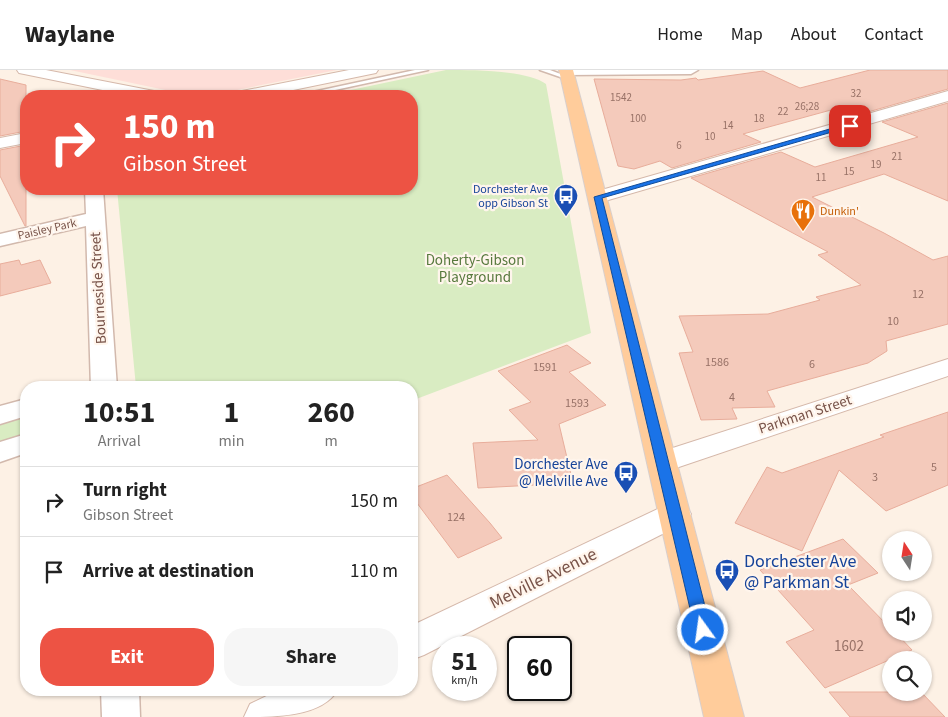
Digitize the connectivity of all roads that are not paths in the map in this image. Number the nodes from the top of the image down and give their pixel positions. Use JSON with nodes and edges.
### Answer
{"nodes":[{"id":1,"x":24,"y":70,"type":"edge"},
{"id":2,"x":371,"y":70,"type":"edge"},
{"id":3,"x":425,"y":70,"type":"edge"},
{"id":4,"x":543,"y":70,"type":"edge"},
{"id":5,"x":691,"y":70,"type":"edge"},
{"id":6,"x":567,"y":73,"type":"edge"},
{"id":7,"x":124,"y":90,"type":"edge"},
{"id":8,"x":272,"y":90,"type":"edge"},
{"id":9,"x":327,"y":90,"type":"edge"},
{"id":10,"x":948,"y":96,"type":"edge"},
{"id":11,"x":20,"y":139,"type":"edge"},
{"id":12,"x":0,"y":143,"type":"edge"},
{"id":13,"x":94,"y":195,"type":"edge"},
{"id":14,"x":598,"y":197,"type":"junction"},
{"id":15,"x":95,"y":218,"type":"junction"},
{"id":16,"x":0,"y":240,"type":"edge"},
{"id":17,"x":948,"y":367,"type":"edge"},
{"id":18,"x":99,"y":381,"type":"edge"},
{"id":19,"x":20,"y":409,"type":"edge"},
{"id":20,"x":0,"y":415,"type":"edge"},
{"id":21,"x":20,"y":445,"type":"edge"},
{"id":22,"x":0,"y":452,"type":"edge"},
{"id":23,"x":662,"y":462,"type":"junction"},
{"id":24,"x":675,"y":514,"type":"junction"},
{"id":25,"x":418,"y":641,"type":"edge"},
{"id":26,"x":120,"y":696,"type":"edge"},
{"id":27,"x":306,"y":696,"type":"edge"},
{"id":28,"x":121,"y":717,"type":"edge"},
{"id":29,"x":264,"y":717,"type":"edge"},
{"id":30,"x":724,"y":717,"type":"edge"}],
"edges":[{"from":1,"to":7,"type":"street"},
{"from":2,"to":8,"type":"street"},
{"from":3,"to":9,"type":"lane"},
{"from":4,"to":6,"type":"lane"},
{"from":5,"to":6,"type":"street"},
{"from":6,"to":14,"type":"main road"},
{"from":10,"to":14,"type":"street"},
{"from":11,"to":12,"type":"street"},
{"from":13,"to":15,"type":"street","name":"Bourneside Street"},
{"from":14,"to":23,"type":"main road"},
{"from":15,"to":16,"type":"street","name":"Paisley Park"},
{"from":15,"to":18,"type":"street","name":"Bourneside Street"},
{"from":17,"to":23,"type":"street","name":"Parkman Street"},
{"from":19,"to":20,"type":"street"},
{"from":21,"to":22,"type":"street"},
{"from":23,"to":24,"type":"main road"},
{"from":24,"to":25,"type":"street","name":"Melville Avenue"},
{"from":24,"to":30,"type":"main road"},
{"from":26,"to":28,"type":"street"},
{"from":27,"to":29,"type":"street"}]}
